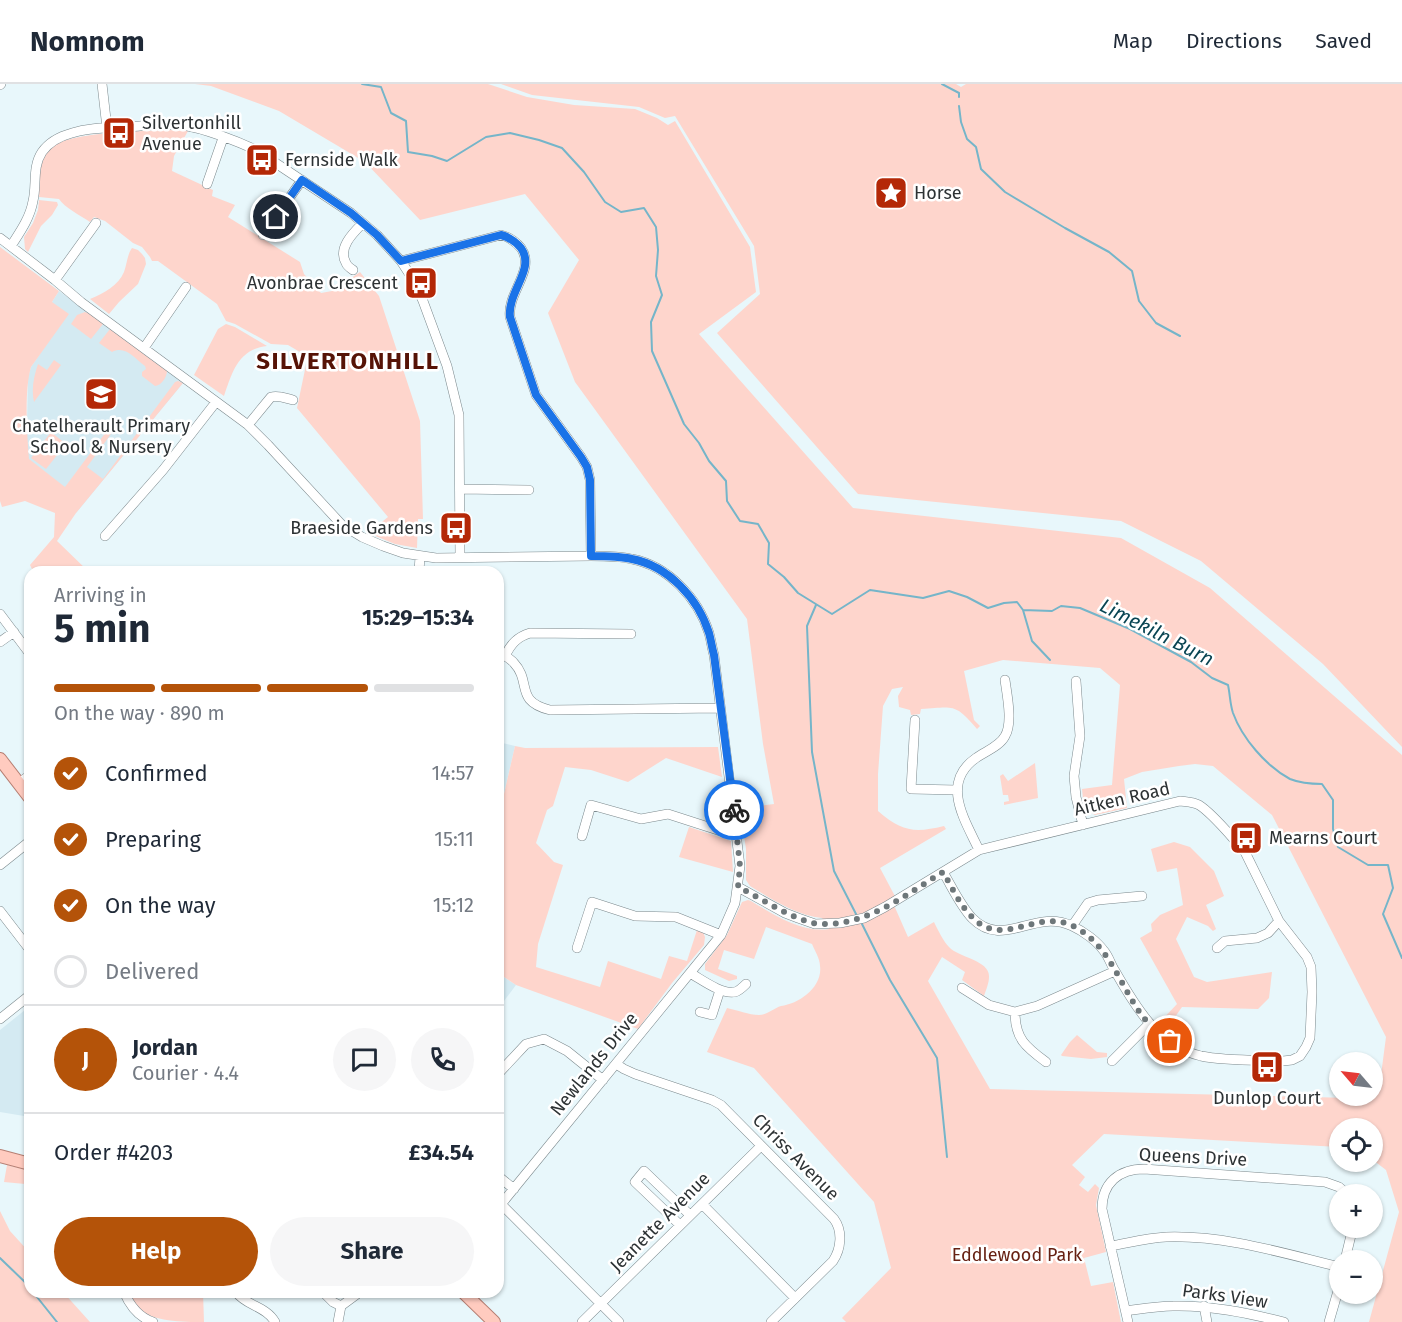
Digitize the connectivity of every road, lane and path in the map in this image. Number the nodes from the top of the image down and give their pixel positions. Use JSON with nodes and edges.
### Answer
{"nodes":[{"id":1,"x":102,"y":84,"type":"edge"},
{"id":2,"x":107,"y":128,"type":"junction"},
{"id":3,"x":223,"y":138,"type":"junction"},
{"id":4,"x":302,"y":180,"type":"junction"},
{"id":5,"x":207,"y":184,"type":"dead end"},
{"id":6,"x":96,"y":223,"type":"dead end"},
{"id":7,"x":363,"y":223,"type":"junction"},
{"id":8,"x":263,"y":235,"type":"dead end"},
{"id":9,"x":0,"y":238,"type":"edge"},
{"id":10,"x":11,"y":246,"type":"junction"},
{"id":11,"x":401,"y":261,"type":"junction"},
{"id":12,"x":352,"y":270,"type":"dead end"},
{"id":13,"x":55,"y":280,"type":"junction"},
{"id":14,"x":186,"y":287,"type":"dead end"},
{"id":15,"x":144,"y":348,"type":"junction"},
{"id":16,"x":293,"y":400,"type":"dead end"},
{"id":17,"x":216,"y":402,"type":"junction"},
{"id":18,"x":248,"y":425,"type":"junction"},
{"id":19,"x":459,"y":489,"type":"junction"},
{"id":20,"x":529,"y":490,"type":"dead end"},
{"id":21,"x":105,"y":536,"type":"dead end"},
{"id":22,"x":420,"y":556,"type":"junction"},
{"id":23,"x":591,"y":556,"type":"junction"},
{"id":24,"x":460,"y":557,"type":"junction"},
{"id":25,"x":419,"y":566,"type":"edge"},
{"id":26,"x":0,"y":614,"type":"edge"},
{"id":27,"x":14,"y":632,"type":"junction"},
{"id":28,"x":631,"y":634,"type":"dead end"},
{"id":29,"x":0,"y":642,"type":"edge"},
{"id":30,"x":24,"y":646,"type":"edge"},
{"id":31,"x":504,"y":651,"type":"edge"},
{"id":32,"x":504,"y":656,"type":"edge"},
{"id":33,"x":1005,"y":680,"type":"dead end"},
{"id":34,"x":1076,"y":681,"type":"dead end"},
{"id":35,"x":720,"y":708,"type":"junction"},
{"id":36,"x":915,"y":720,"type":"dead end"},
{"id":37,"x":0,"y":759,"type":"edge"},
{"id":38,"x":24,"y":779,"type":"edge"},
{"id":39,"x":19,"y":783,"type":"junction"},
{"id":40,"x":24,"y":790,"type":"edge"},
{"id":41,"x":957,"y":790,"type":"junction"},
{"id":42,"x":1083,"y":825,"type":"junction"},
{"id":43,"x":736,"y":831,"type":"junction"},
{"id":44,"x":582,"y":836,"type":"dead end"},
{"id":45,"x":24,"y":846,"type":"edge"},
{"id":46,"x":979,"y":850,"type":"junction"},
{"id":47,"x":0,"y":864,"type":"edge"},
{"id":48,"x":943,"y":872,"type":"junction"},
{"id":49,"x":738,"y":887,"type":"junction"},
{"id":50,"x":1142,"y":896,"type":"dead end"},
{"id":51,"x":0,"y":911,"type":"edge"},
{"id":52,"x":1280,"y":921,"type":"junction"},
{"id":53,"x":1072,"y":926,"type":"junction"},
{"id":54,"x":719,"y":938,"type":"junction"},
{"id":55,"x":24,"y":942,"type":"edge"},
{"id":56,"x":577,"y":948,"type":"dead end"},
{"id":57,"x":1217,"y":948,"type":"dead end"},
{"id":58,"x":1114,"y":971,"type":"junction"},
{"id":59,"x":690,"y":973,"type":"junction"},
{"id":60,"x":746,"y":984,"type":"dead end"},
{"id":61,"x":962,"y":988,"type":"dead end"},
{"id":62,"x":720,"y":990,"type":"junction"},
{"id":63,"x":24,"y":1000,"type":"edge"},
{"id":64,"x":700,"y":1012,"type":"dead end"},
{"id":65,"x":1015,"y":1012,"type":"junction"},
{"id":66,"x":0,"y":1020,"type":"edge"},
{"id":67,"x":1149,"y":1024,"type":"junction"},
{"id":68,"x":1112,"y":1061,"type":"dead end"},
{"id":69,"x":1047,"y":1062,"type":"dead end"},
{"id":70,"x":616,"y":1064,"type":"junction"},
{"id":71,"x":504,"y":1068,"type":"edge"},
{"id":72,"x":603,"y":1080,"type":"junction"},
{"id":73,"x":760,"y":1146,"type":"junction"},
{"id":74,"x":0,"y":1156,"type":"edge"},
{"id":75,"x":24,"y":1162,"type":"edge"},
{"id":76,"x":504,"y":1181,"type":"edge"},
{"id":77,"x":1332,"y":1184,"type":"edge"},
{"id":78,"x":514,"y":1189,"type":"junction"},
{"id":79,"x":504,"y":1201,"type":"edge"},
{"id":80,"x":702,"y":1204,"type":"junction"},
{"id":81,"x":504,"y":1210,"type":"edge"},
{"id":82,"x":690,"y":1215,"type":"junction"},
{"id":83,"x":680,"y":1225,"type":"junction"},
{"id":84,"x":1110,"y":1246,"type":"junction"},
{"id":85,"x":1329,"y":1264,"type":"edge"},
{"id":86,"x":127,"y":1298,"type":"edge"},
{"id":87,"x":243,"y":1298,"type":"edge"},
{"id":88,"x":329,"y":1298,"type":"edge"},
{"id":89,"x":352,"y":1298,"type":"edge"},
{"id":90,"x":469,"y":1298,"type":"edge"},
{"id":91,"x":795,"y":1298,"type":"junction"},
{"id":92,"x":601,"y":1304,"type":"junction"},
{"id":93,"x":1334,"y":1304,"type":"edge"},
{"id":94,"x":341,"y":1306,"type":"junction"},
{"id":95,"x":1204,"y":1306,"type":"junction"},
{"id":96,"x":1126,"y":1311,"type":"junction"},
{"id":97,"x":779,"y":1314,"type":"junction"},
{"id":98,"x":1252,"y":1318,"type":"edge"},
{"id":99,"x":153,"y":1322,"type":"edge"},
{"id":100,"x":275,"y":1322,"type":"edge"},
{"id":101,"x":338,"y":1322,"type":"edge"},
{"id":102,"x":494,"y":1322,"type":"edge"},
{"id":103,"x":582,"y":1322,"type":"edge"},
{"id":104,"x":619,"y":1322,"type":"edge"},
{"id":105,"x":771,"y":1322,"type":"edge"},
{"id":106,"x":786,"y":1322,"type":"edge"},
{"id":107,"x":1128,"y":1322,"type":"edge"},
{"id":108,"x":1207,"y":1322,"type":"edge"},
{"id":109,"x":1284,"y":1322,"type":"edge"},
{"id":110,"x":1329,"y":1322,"type":"edge"}],
"edges":[{"from":1,"to":2,"type":"street"},
{"from":2,"to":3,"type":"street"},
{"from":2,"to":10,"type":"street"},
{"from":3,"to":4,"type":"street"},
{"from":3,"to":5,"type":"street"},
{"from":4,"to":7,"type":"street"},
{"from":4,"to":8,"type":"street"},
{"from":6,"to":13,"type":"street"},
{"from":7,"to":11,"type":"street"},
{"from":7,"to":12,"type":"street"},
{"from":9,"to":10,"type":"street"},
{"from":10,"to":13,"type":"street"},
{"from":11,"to":19,"type":"street"},
{"from":11,"to":23,"type":"street"},
{"from":13,"to":15,"type":"street"},
{"from":14,"to":15,"type":"street"},
{"from":15,"to":17,"type":"street"},
{"from":16,"to":18,"type":"street"},
{"from":17,"to":18,"type":"street"},
{"from":17,"to":21,"type":"street"},
{"from":18,"to":22,"type":"street"},
{"from":19,"to":20,"type":"street"},
{"from":19,"to":24,"type":"street"},
{"from":22,"to":24,"type":"street"},
{"from":22,"to":25,"type":"street"},
{"from":23,"to":24,"type":"street"},
{"from":23,"to":35,"type":"street"},
{"from":26,"to":27,"type":"street"},
{"from":27,"to":29,"type":"street"},
{"from":27,"to":30,"type":"street"},
{"from":28,"to":31,"type":"street"},
{"from":32,"to":35,"type":"street"},
{"from":33,"to":41,"type":"street"},
{"from":34,"to":42,"type":"street"},
{"from":35,"to":43,"type":"street"},
{"from":36,"to":41,"type":"street"},
{"from":37,"to":39,"type":"main road"},
{"from":38,"to":39,"type":"street"},
{"from":39,"to":40,"type":"main road"},
{"from":41,"to":46,"type":"street"},
{"from":42,"to":46,"type":"street","name":"Aitken Road"},
{"from":42,"to":52,"type":"street","name":"Aitken Road"},
{"from":43,"to":44,"type":"street"},
{"from":43,"to":49,"type":"street"},
{"from":45,"to":47,"type":"street"},
{"from":46,"to":48,"type":"street","name":"Aitken Road"},
{"from":48,"to":49,"type":"street","name":"Aitken Road"},
{"from":48,"to":53,"type":"street"},
{"from":49,"to":54,"type":"street"},
{"from":50,"to":53,"type":"street"},
{"from":51,"to":55,"type":"street"},
{"from":52,"to":57,"type":"street"},
{"from":52,"to":67,"type":"street","name":"Aitken Road"},
{"from":53,"to":58,"type":"street","name":"Aitken Road"},
{"from":54,"to":56,"type":"street"},
{"from":54,"to":59,"type":"street","name":"Newlands Drive"},
{"from":58,"to":65,"type":"street"},
{"from":58,"to":67,"type":"street","name":"Aitken Road"},
{"from":59,"to":62,"type":"street"},
{"from":59,"to":70,"type":"street","name":"Newlands Drive"},
{"from":60,"to":62,"type":"street"},
{"from":61,"to":65,"type":"street"},
{"from":62,"to":64,"type":"street"},
{"from":63,"to":66,"type":"street"},
{"from":65,"to":69,"type":"street"},
{"from":67,"to":68,"type":"street"},
{"from":70,"to":72,"type":"street","name":"Newlands Drive"},
{"from":70,"to":73,"type":"street","name":"Chriss Avenue"},
{"from":71,"to":72,"type":"street"},
{"from":72,"to":78,"type":"street","name":"Newlands Drive"},
{"from":73,"to":80,"type":"street","name":"Jeanette Avenue"},
{"from":73,"to":91,"type":"street","name":"Chriss Avenue"},
{"from":74,"to":75,"type":"main road"},
{"from":76,"to":78,"type":"street"},
{"from":77,"to":84,"type":"street","name":"Queens Drive"},
{"from":78,"to":79,"type":"street","name":"Newlands Drive"},
{"from":80,"to":82,"type":"street","name":"Jeanette Avenue"},
{"from":80,"to":91,"type":"street"},
{"from":81,"to":92,"type":"street"},
{"from":82,"to":83,"type":"street","name":"Jeanette Avenue"},
{"from":82,"to":83,"type":"street"},
{"from":83,"to":92,"type":"street","name":"Jeanette Avenue"},
{"from":84,"to":85,"type":"street"},
{"from":84,"to":96,"type":"street","name":"Queens Drive"},
{"from":86,"to":99,"type":"street"},
{"from":87,"to":100,"type":"street"},
{"from":88,"to":94,"type":"street"},
{"from":89,"to":94,"type":"street"},
{"from":90,"to":102,"type":"main road"},
{"from":91,"to":97,"type":"street","name":"Chriss Avenue"},
{"from":92,"to":103,"type":"street","name":"Jeanette Avenue"},
{"from":92,"to":104,"type":"street"},
{"from":93,"to":110,"type":"street"},
{"from":94,"to":101,"type":"street"},
{"from":95,"to":96,"type":"street","name":"Parks View"},
{"from":95,"to":98,"type":"street","name":"Parks View"},
{"from":95,"to":108,"type":"street"},
{"from":96,"to":107,"type":"street","name":"Queens Drive"},
{"from":97,"to":105,"type":"street","name":"Chriss Avenue"},
{"from":97,"to":106,"type":"street"},
{"from":98,"to":109,"type":"street","name":"Parks View"}]}
